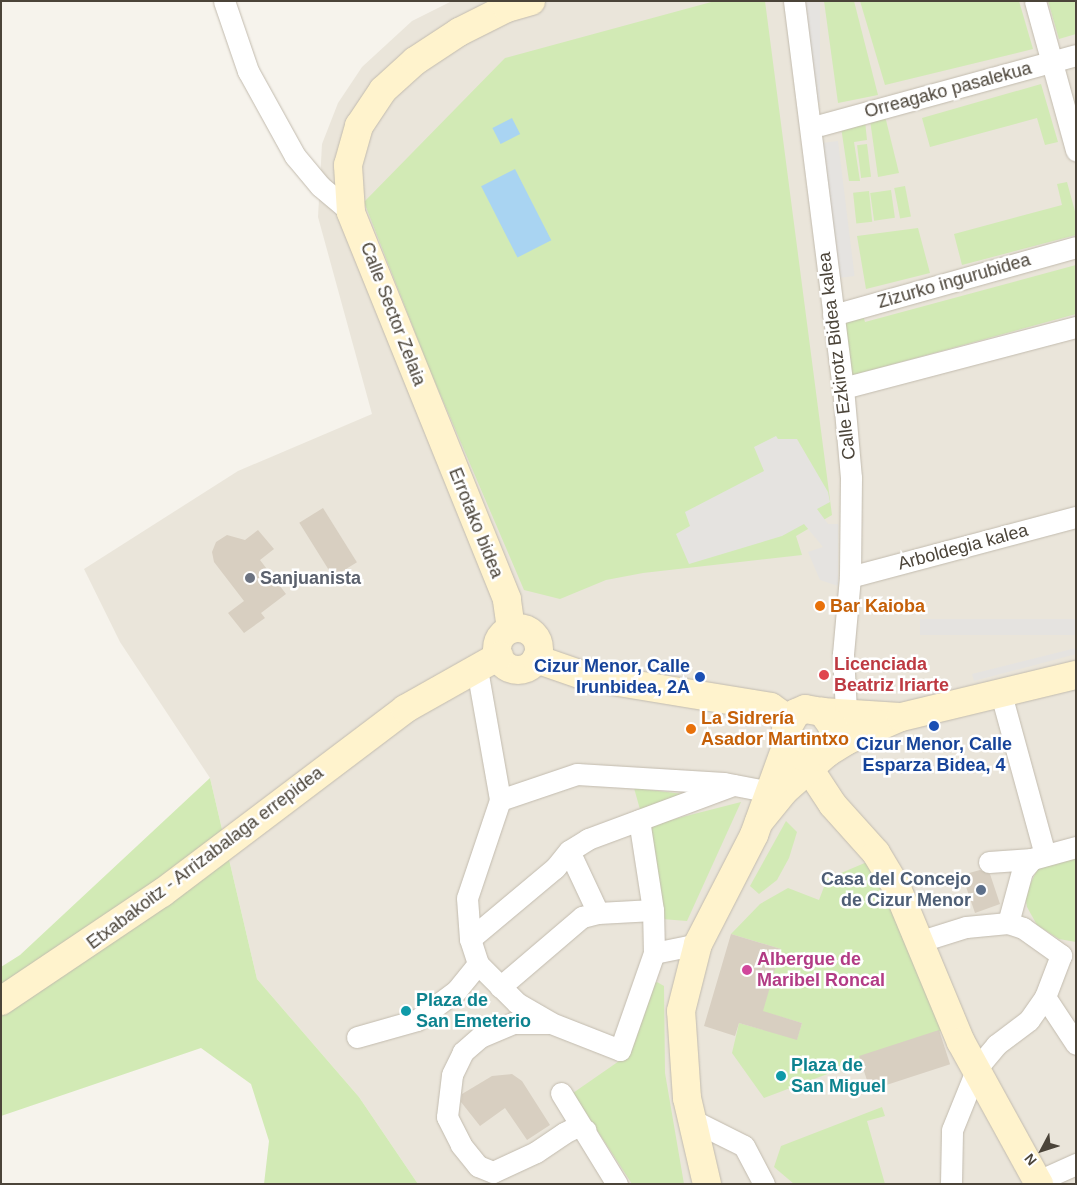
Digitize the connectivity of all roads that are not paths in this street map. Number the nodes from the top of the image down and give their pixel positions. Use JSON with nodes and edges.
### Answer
{"nodes":[{"id":1,"x":224,"y":1,"type":"edge"},
{"id":2,"x":532,"y":1,"type":"edge"},
{"id":3,"x":794,"y":1,"type":"edge"},
{"id":4,"x":1035,"y":1,"type":"edge"},
{"id":5,"x":1076,"y":55,"type":"edge"},
{"id":6,"x":1052,"y":62,"type":"junction"},
{"id":7,"x":820,"y":125,"type":"dead end"},
{"id":8,"x":1076,"y":150,"type":"edge"},
{"id":9,"x":351,"y":212,"type":"junction"},
{"id":10,"x":1076,"y":247,"type":"edge"},
{"id":11,"x":833,"y":315,"type":"junction"},
{"id":12,"x":1076,"y":327,"type":"edge"},
{"id":13,"x":844,"y":388,"type":"junction"},
{"id":14,"x":434,"y":418,"type":"joint"},
{"id":15,"x":1076,"y":517,"type":"edge"},
{"id":16,"x":850,"y":578,"type":"junction"},
{"id":17,"x":511,"y":629,"type":"junction"},
{"id":18,"x":536,"y":659,"type":"junction"},
{"id":19,"x":488,"y":662,"type":"junction"},
{"id":20,"x":1076,"y":674,"type":"edge"},
{"id":21,"x":1001,"y":694,"type":"junction"},
{"id":22,"x":834,"y":712,"type":"junction"},
{"id":23,"x":902,"y":717,"type":"junction"},
{"id":24,"x":789,"y":731,"type":"junction"},
{"id":25,"x":818,"y":760,"type":"junction"},
{"id":26,"x":733,"y":785,"type":"junction"},
{"id":27,"x":771,"y":792,"type":"junction"},
{"id":28,"x":500,"y":800,"type":"junction"},
{"id":29,"x":639,"y":820,"type":"junction"},
{"id":30,"x":759,"y":822,"type":"junction"},
{"id":31,"x":1076,"y":847,"type":"edge"},
{"id":32,"x":569,"y":851,"type":"junction"},
{"id":33,"x":1039,"y":857,"type":"junction"},
{"id":34,"x":989,"y":862,"type":"dead end"},
{"id":35,"x":653,"y":910,"type":"junction"},
{"id":36,"x":598,"y":912,"type":"junction"},
{"id":37,"x":1008,"y":923,"type":"junction"},
{"id":38,"x":470,"y":939,"type":"junction"},
{"id":39,"x":918,"y":942,"type":"junction"},
{"id":40,"x":698,"y":944,"type":"junction"},
{"id":41,"x":654,"y":953,"type":"junction"},
{"id":42,"x":1068,"y":954,"type":"edge"},
{"id":43,"x":478,"y":964,"type":"junction"},
{"id":44,"x":500,"y":987,"type":"junction"},
{"id":45,"x":1045,"y":997,"type":"junction"},
{"id":46,"x":1,"y":1001,"type":"edge"},
{"id":47,"x":551,"y":1023,"type":"junction"},
{"id":48,"x":357,"y":1036,"type":"dead end"},
{"id":49,"x":1076,"y":1044,"type":"edge"},
{"id":50,"x":976,"y":1068,"type":"junction"},
{"id":51,"x":561,"y":1093,"type":"dead end"},
{"id":52,"x":692,"y":1120,"type":"junction"},
{"id":53,"x":586,"y":1130,"type":"junction"},
{"id":54,"x":1076,"y":1164,"type":"edge"},
{"id":55,"x":1038,"y":1183,"type":"edge"},
{"id":56,"x":617,"y":1184,"type":"edge"},
{"id":57,"x":707,"y":1184,"type":"edge"},
{"id":58,"x":764,"y":1184,"type":"edge"},
{"id":59,"x":951,"y":1184,"type":"edge"}],
"edges":[{"from":1,"to":9,"type":"street"},
{"from":2,"to":9,"type":"street","name":"Calle Sector Zelaia"},
{"from":3,"to":11,"type":"street","name":"Calle Ezkirotz Bidea kalea"},
{"from":4,"to":6,"type":"street"},
{"from":5,"to":6,"type":"street","name":"Orreagako pasalekua"},
{"from":6,"to":7,"type":"street","name":"Orreagako pasalekua"},
{"from":6,"to":8,"type":"street"},
{"from":9,"to":14,"type":"street","name":"Calle Sector Zelaia"},
{"from":10,"to":11,"type":"street","name":"Zizurko ingurubidea"},
{"from":11,"to":13,"type":"street","name":"Calle Ezkirotz Bidea kalea"},
{"from":12,"to":13,"type":"street"},
{"from":13,"to":16,"type":"street","name":"Calle Ezkirotz Bidea kalea"},
{"from":14,"to":17,"type":"street","name":"Errotako bidea"},
{"from":15,"to":16,"type":"street","name":"Arboldegia kalea"},
{"from":16,"to":22,"type":"street","name":"Calle Ezkirotz Bidea kalea"},
{"from":17,"to":18,"type":"street"},
{"from":17,"to":19,"type":"street"},
{"from":18,"to":19,"type":"street"},
{"from":18,"to":24,"type":"street"},
{"from":19,"to":28,"type":"street"},
{"from":19,"to":46,"type":"street","name":"Etxabakoitz - Arrizabalaga errepidea"},
{"from":20,"to":21,"type":"street"},
{"from":21,"to":23,"type":"street"},
{"from":21,"to":33,"type":"street"},
{"from":22,"to":23,"type":"street"},
{"from":22,"to":24,"type":"street"},
{"from":22,"to":25,"type":"street"},
{"from":23,"to":25,"type":"street"},
{"from":24,"to":25,"type":"street"},
{"from":24,"to":27,"type":"street"},
{"from":25,"to":30,"type":"street"},
{"from":25,"to":39,"type":"street"},
{"from":26,"to":27,"type":"street"},
{"from":26,"to":28,"type":"street"},
{"from":26,"to":29,"type":"street"},
{"from":27,"to":30,"type":"street"},
{"from":28,"to":38,"type":"street"},
{"from":29,"to":32,"type":"street"},
{"from":29,"to":35,"type":"street"},
{"from":30,"to":40,"type":"street"},
{"from":31,"to":33,"type":"street"},
{"from":32,"to":36,"type":"street"},
{"from":32,"to":38,"type":"street"},
{"from":33,"to":34,"type":"street"},
{"from":33,"to":37,"type":"street"},
{"from":35,"to":36,"type":"street"},
{"from":35,"to":41,"type":"street"},
{"from":36,"to":44,"type":"street"},
{"from":37,"to":39,"type":"street"},
{"from":37,"to":42,"type":"street"},
{"from":38,"to":43,"type":"street"},
{"from":39,"to":50,"type":"street"},
{"from":40,"to":41,"type":"street"},
{"from":40,"to":52,"type":"street"},
{"from":41,"to":47,"type":"street"},
{"from":42,"to":45,"type":"street"},
{"from":43,"to":44,"type":"street"},
{"from":43,"to":48,"type":"street"},
{"from":44,"to":47,"type":"street"},
{"from":45,"to":49,"type":"street"},
{"from":45,"to":50,"type":"street"},
{"from":47,"to":53,"type":"street"},
{"from":50,"to":55,"type":"street"},
{"from":50,"to":59,"type":"street"},
{"from":51,"to":53,"type":"street"},
{"from":52,"to":57,"type":"street"},
{"from":52,"to":58,"type":"street"},
{"from":53,"to":56,"type":"street"},
{"from":54,"to":55,"type":"street"}]}
